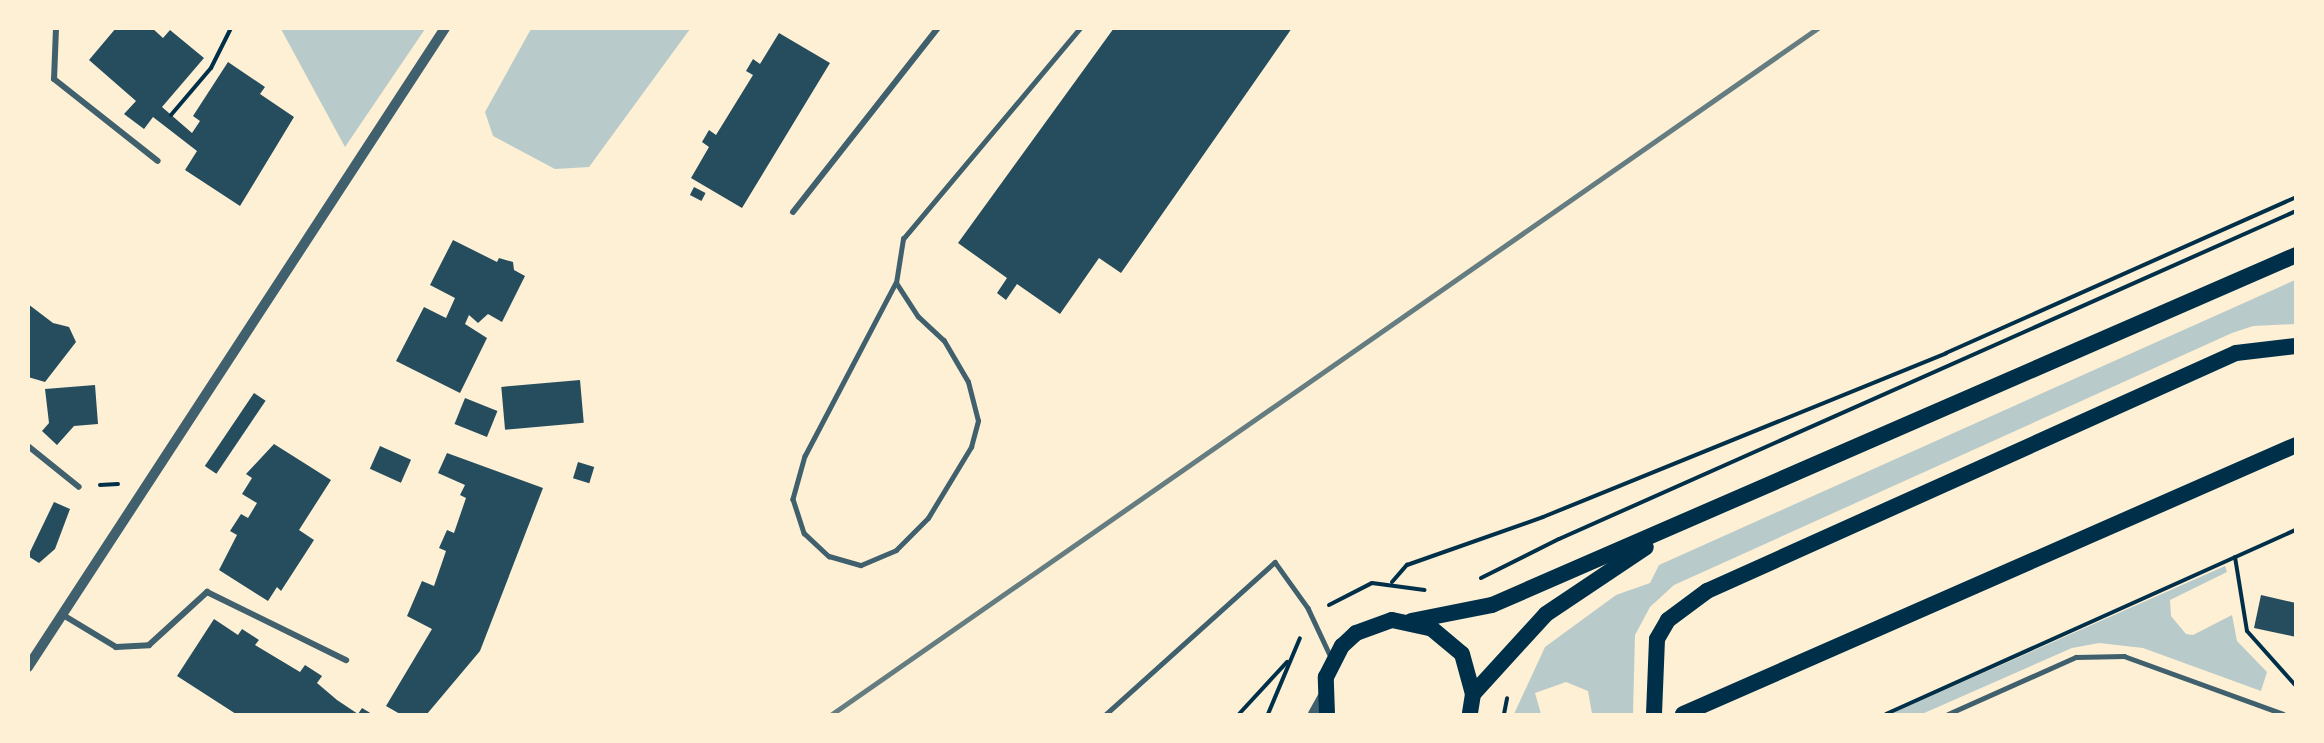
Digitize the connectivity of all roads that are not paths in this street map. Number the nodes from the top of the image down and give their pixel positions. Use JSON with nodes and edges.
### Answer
{"nodes":[{"id":1,"x":56,"y":28,"type":"edge"},
{"id":2,"x":446,"y":28,"type":"edge"},
{"id":3,"x":938,"y":28,"type":"edge"},
{"id":4,"x":1080,"y":28,"type":"edge"},
{"id":5,"x":158,"y":161,"type":"dead end"},
{"id":6,"x":793,"y":212,"type":"dead end"},
{"id":7,"x":2295,"y":255,"type":"edge"},
{"id":8,"x":896,"y":283,"type":"junction"},
{"id":9,"x":2295,"y":346,"type":"edge"},
{"id":10,"x":2295,"y":445,"type":"edge"},
{"id":11,"x":28,"y":446,"type":"edge"},
{"id":12,"x":79,"y":487,"type":"dead end"},
{"id":13,"x":1677,"y":527,"type":"junction"},
{"id":14,"x":63,"y":615,"type":"junction"},
{"id":15,"x":1411,"y":621,"type":"junction"},
{"id":16,"x":346,"y":660,"type":"dead end"},
{"id":17,"x":1332,"y":660,"type":"junction"},
{"id":18,"x":28,"y":667,"type":"edge"},
{"id":19,"x":1324,"y":694,"type":"junction"},
{"id":20,"x":1473,"y":694,"type":"junction"},
{"id":21,"x":1106,"y":714,"type":"edge"},
{"id":22,"x":1313,"y":714,"type":"edge"},
{"id":23,"x":1327,"y":714,"type":"edge"},
{"id":24,"x":1470,"y":714,"type":"edge"},
{"id":25,"x":1654,"y":714,"type":"edge"},
{"id":26,"x":1683,"y":714,"type":"edge"},
{"id":27,"x":1948,"y":714,"type":"edge"},
{"id":28,"x":2283,"y":714,"type":"edge"}],
"edges":[{"from":1,"to":5,"type":"street"},
{"from":2,"to":14,"type":"street"},
{"from":3,"to":6,"type":"street"},
{"from":4,"to":8,"type":"lane"},
{"from":7,"to":13,"type":"highway"},
{"from":8,"to":8,"type":"lane"},
{"from":9,"to":25,"type":"highway"},
{"from":10,"to":26,"type":"highway"},
{"from":11,"to":12,"type":"street"},
{"from":13,"to":15,"type":"highway"},
{"from":13,"to":20,"type":"highway"},
{"from":14,"to":16,"type":"street"},
{"from":14,"to":18,"type":"street"},
{"from":15,"to":17,"type":"highway"},
{"from":15,"to":20,"type":"highway"},
{"from":17,"to":19,"type":"highway"},
{"from":17,"to":21,"type":"lane"},
{"from":19,"to":22,"type":"street"},
{"from":19,"to":23,"type":"highway"},
{"from":20,"to":24,"type":"highway"},
{"from":27,"to":28,"type":"lane"}]}
